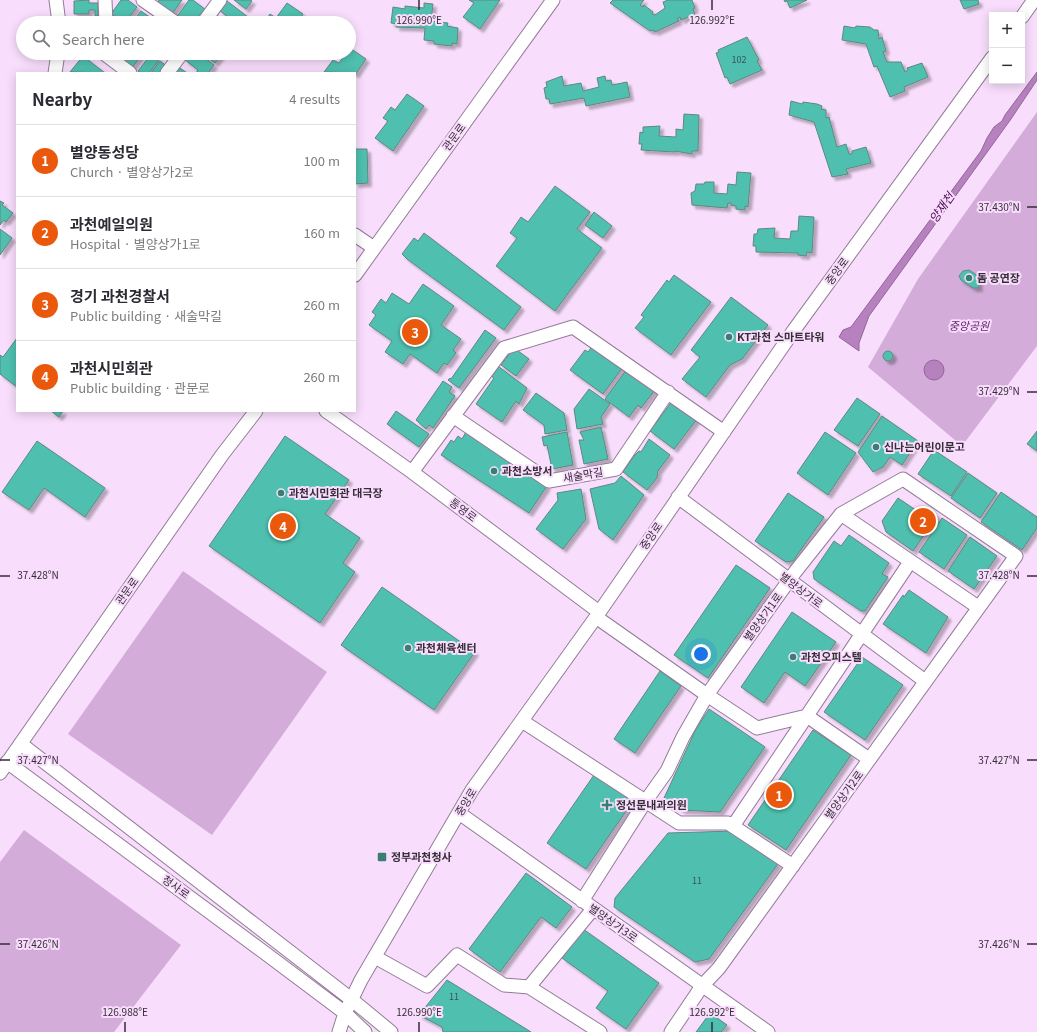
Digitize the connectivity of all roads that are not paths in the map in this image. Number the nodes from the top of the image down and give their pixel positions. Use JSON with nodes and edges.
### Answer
{"nodes":[{"id":1,"x":56,"y":0,"type":"edge"},
{"id":2,"x":105,"y":0,"type":"edge"},
{"id":3,"x":143,"y":0,"type":"edge"},
{"id":4,"x":220,"y":0,"type":"edge"},
{"id":5,"x":553,"y":0,"type":"edge"},
{"id":6,"x":1034,"y":0,"type":"edge"},
{"id":7,"x":1025,"y":13,"type":"edge"},
{"id":8,"x":58,"y":16,"type":"edge"},
{"id":9,"x":106,"y":16,"type":"edge"},
{"id":10,"x":166,"y":16,"type":"edge"},
{"id":11,"x":208,"y":16,"type":"edge"},
{"id":12,"x":57,"y":60,"type":"edge"},
{"id":13,"x":113,"y":60,"type":"edge"},
{"id":14,"x":177,"y":60,"type":"edge"},
{"id":15,"x":989,"y":62,"type":"edge"},
{"id":16,"x":55,"y":72,"type":"edge"},
{"id":17,"x":129,"y":72,"type":"edge"},
{"id":18,"x":168,"y":72,"type":"edge"},
{"id":19,"x":356,"y":235,"type":"edge"},
{"id":20,"x":374,"y":248,"type":"junction"},
{"id":21,"x":356,"y":274,"type":"edge"},
{"id":22,"x":668,"y":392,"type":"junction"},
{"id":23,"x":255,"y":412,"type":"edge"},
{"id":24,"x":327,"y":412,"type":"edge"},
{"id":25,"x":453,"y":416,"type":"junction"},
{"id":26,"x":724,"y":432,"type":"junction"},
{"id":27,"x":412,"y":472,"type":"junction"},
{"id":28,"x":678,"y":497,"type":"junction"},
{"id":29,"x":841,"y":514,"type":"junction"},
{"id":30,"x":1016,"y":556,"type":"joint"},
{"id":31,"x":910,"y":562,"type":"junction"},
{"id":32,"x":789,"y":580,"type":"junction"},
{"id":33,"x":978,"y":608,"type":"junction"},
{"id":34,"x":597,"y":614,"type":"junction"},
{"id":35,"x":862,"y":635,"type":"junction"},
{"id":36,"x":925,"y":681,"type":"junction"},
{"id":37,"x":707,"y":695,"type":"junction"},
{"id":38,"x":807,"y":716,"type":"junction"},
{"id":39,"x":522,"y":721,"type":"junction"},
{"id":40,"x":21,"y":744,"type":"junction"},
{"id":41,"x":869,"y":759,"type":"junction"},
{"id":42,"x":4,"y":767,"type":"edge"},
{"id":43,"x":645,"y":802,"type":"junction"},
{"id":44,"x":459,"y":813,"type":"junction"},
{"id":45,"x":733,"y":826,"type":"junction"},
{"id":46,"x":793,"y":866,"type":"junction"},
{"id":47,"x":582,"y":901,"type":"junction"},
{"id":48,"x":593,"y":909,"type":"junction"},
{"id":49,"x":375,"y":957,"type":"junction"},
{"id":50,"x":702,"y":986,"type":"junction"},
{"id":51,"x":528,"y":987,"type":"junction"},
{"id":52,"x":351,"y":999,"type":"junction"},
{"id":53,"x":345,"y":1013,"type":"junction"},
{"id":54,"x":339,"y":1032,"type":"edge"},
{"id":55,"x":365,"y":1032,"type":"edge"},
{"id":56,"x":391,"y":1032,"type":"edge"},
{"id":57,"x":600,"y":1032,"type":"edge"},
{"id":58,"x":671,"y":1032,"type":"edge"},
{"id":59,"x":768,"y":1032,"type":"edge"}],
"edges":[{"from":1,"to":8,"type":"street"},
{"from":2,"to":9,"type":"street"},
{"from":3,"to":10,"type":"street"},
{"from":4,"to":11,"type":"street"},
{"from":5,"to":20,"type":"street","name":"관문로"},
{"from":6,"to":7,"type":"street"},
{"from":12,"to":16,"type":"street"},
{"from":13,"to":17,"type":"street"},
{"from":14,"to":18,"type":"street"},
{"from":15,"to":26,"type":"street","name":"중앙로"},
{"from":19,"to":20,"type":"street"},
{"from":20,"to":21,"type":"street","name":"관문로"},
{"from":22,"to":25,"type":"street"},
{"from":22,"to":25,"type":"street","name":"새술막길"},
{"from":22,"to":26,"type":"street"},
{"from":23,"to":40,"type":"street","name":"관문로"},
{"from":24,"to":27,"type":"street","name":"통영로"},
{"from":25,"to":27,"type":"street"},
{"from":26,"to":28,"type":"street","name":"중앙로"},
{"from":27,"to":34,"type":"street","name":"통영로"},
{"from":28,"to":32,"type":"street","name":"별양상가로"},
{"from":28,"to":34,"type":"street","name":"중앙로"},
{"from":29,"to":30,"type":"street","name":"별양상가1로"},
{"from":29,"to":31,"type":"street"},
{"from":29,"to":32,"type":"street","name":"별양상가1로"},
{"from":30,"to":33,"type":"street","name":"별양상가2로"},
{"from":31,"to":33,"type":"street"},
{"from":31,"to":35,"type":"street"},
{"from":32,"to":35,"type":"street","name":"별양상가로"},
{"from":32,"to":37,"type":"street","name":"별양상가1로"},
{"from":33,"to":36,"type":"street","name":"별양상가2로"},
{"from":34,"to":37,"type":"street","name":"통영로"},
{"from":34,"to":39,"type":"street","name":"중앙로"},
{"from":35,"to":36,"type":"street","name":"별양상가로"},
{"from":35,"to":38,"type":"street"},
{"from":36,"to":41,"type":"street","name":"별양상가2로"},
{"from":37,"to":38,"type":"street","name":"통영로"},
{"from":37,"to":43,"type":"street","name":"별양상가1로"},
{"from":38,"to":41,"type":"street"},
{"from":38,"to":45,"type":"street"},
{"from":39,"to":43,"type":"street"},
{"from":39,"to":44,"type":"street","name":"중앙로"},
{"from":40,"to":42,"type":"street","name":"관문로"},
{"from":40,"to":52,"type":"street","name":"청사로"},
{"from":41,"to":46,"type":"street","name":"별양상가2로"},
{"from":42,"to":53,"type":"street","name":"청사로"},
{"from":43,"to":45,"type":"street"},
{"from":43,"to":47,"type":"street","name":"별양상가1로"},
{"from":44,"to":47,"type":"street","name":"별양상가3로"},
{"from":44,"to":49,"type":"street","name":"중앙로"},
{"from":45,"to":46,"type":"street"},
{"from":46,"to":50,"type":"street","name":"별양상가2로"},
{"from":47,"to":48,"type":"street","name":"별양상가3로"},
{"from":48,"to":50,"type":"street","name":"별양상가3로"},
{"from":48,"to":51,"type":"street"},
{"from":49,"to":51,"type":"street"},
{"from":49,"to":52,"type":"street","name":"중앙로"},
{"from":50,"to":58,"type":"street","name":"별양상가2로"},
{"from":50,"to":59,"type":"street","name":"별양상가3로"},
{"from":51,"to":57,"type":"street"},
{"from":52,"to":53,"type":"street","name":"중앙로"},
{"from":52,"to":56,"type":"street","name":"청사로"},
{"from":53,"to":54,"type":"street","name":"중앙로"},
{"from":53,"to":55,"type":"street","name":"청사로"}]}
